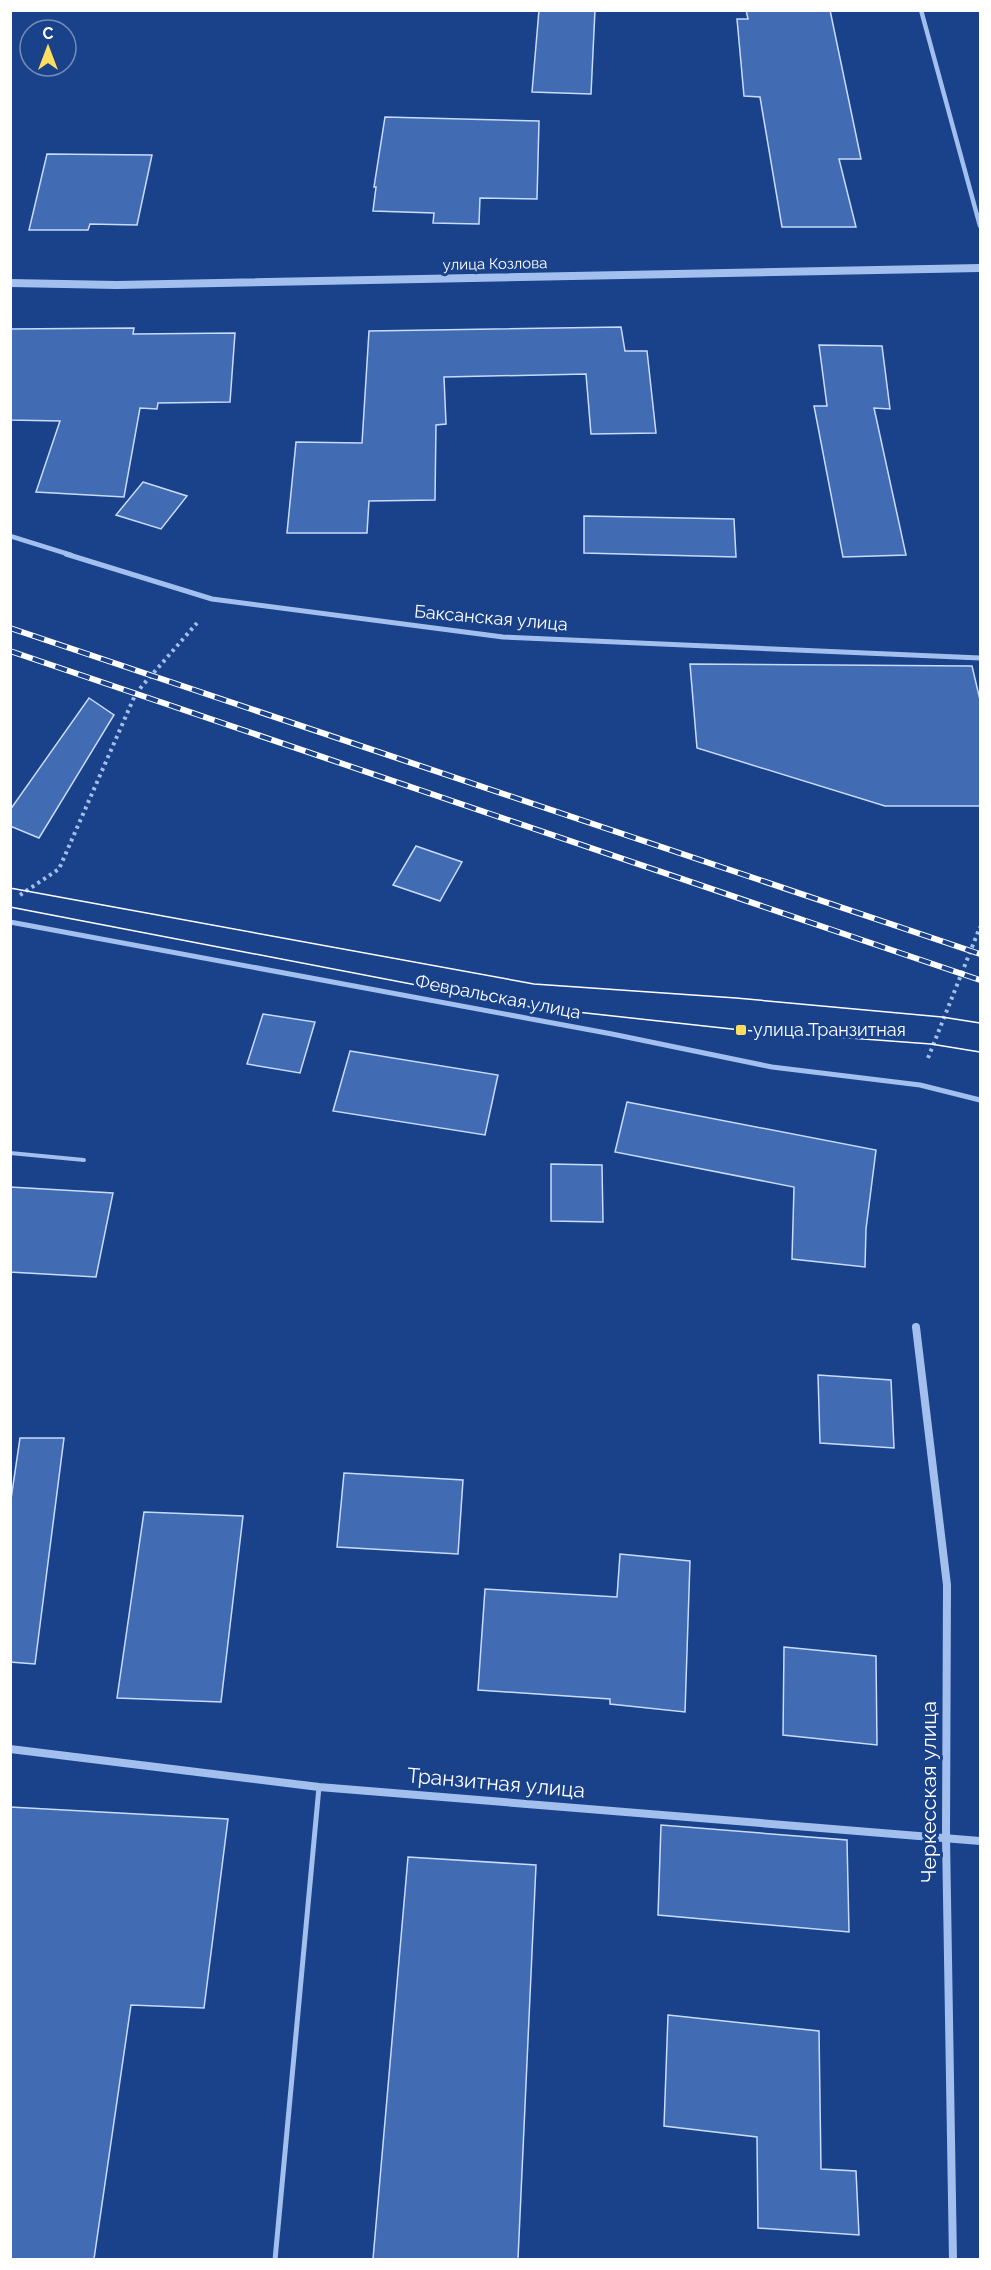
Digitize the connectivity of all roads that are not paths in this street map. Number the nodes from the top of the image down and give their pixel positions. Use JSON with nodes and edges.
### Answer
{"nodes":[{"id":1,"x":921,"y":10,"type":"edge"},
{"id":2,"x":981,"y":226,"type":"edge"},
{"id":3,"x":981,"y":268,"type":"edge"},
{"id":4,"x":10,"y":283,"type":"edge"},
{"id":5,"x":10,"y":536,"type":"edge"},
{"id":6,"x":981,"y":658,"type":"edge"},
{"id":7,"x":10,"y":922,"type":"edge"},
{"id":8,"x":981,"y":1100,"type":"edge"},
{"id":9,"x":10,"y":1153,"type":"edge"},
{"id":10,"x":84,"y":1160,"type":"dead end"},
{"id":11,"x":916,"y":1327,"type":"dead end"},
{"id":12,"x":10,"y":1749,"type":"edge"},
{"id":13,"x":319,"y":1787,"type":"junction"},
{"id":14,"x":946,"y":1837,"type":"junction"},
{"id":15,"x":981,"y":1841,"type":"edge"},
{"id":16,"x":275,"y":2259,"type":"edge"},
{"id":17,"x":953,"y":2259,"type":"edge"}],
"edges":[{"from":1,"to":2,"type":"street"},
{"from":3,"to":4,"type":"street","name":"улица Козлова"},
{"from":5,"to":6,"type":"street","name":"Баксанская улица"},
{"from":7,"to":8,"type":"street","name":"Февральская улица"},
{"from":9,"to":10,"type":"lane"},
{"from":11,"to":14,"type":"street","name":"Черкесская улица"},
{"from":12,"to":13,"type":"street","name":"Транзитная улица"},
{"from":13,"to":14,"type":"street","name":"Транзитная улица"},
{"from":13,"to":16,"type":"lane"},
{"from":14,"to":15,"type":"street","name":"Транзитная улица"},
{"from":14,"to":17,"type":"street","name":"Черкесская улица"}]}
